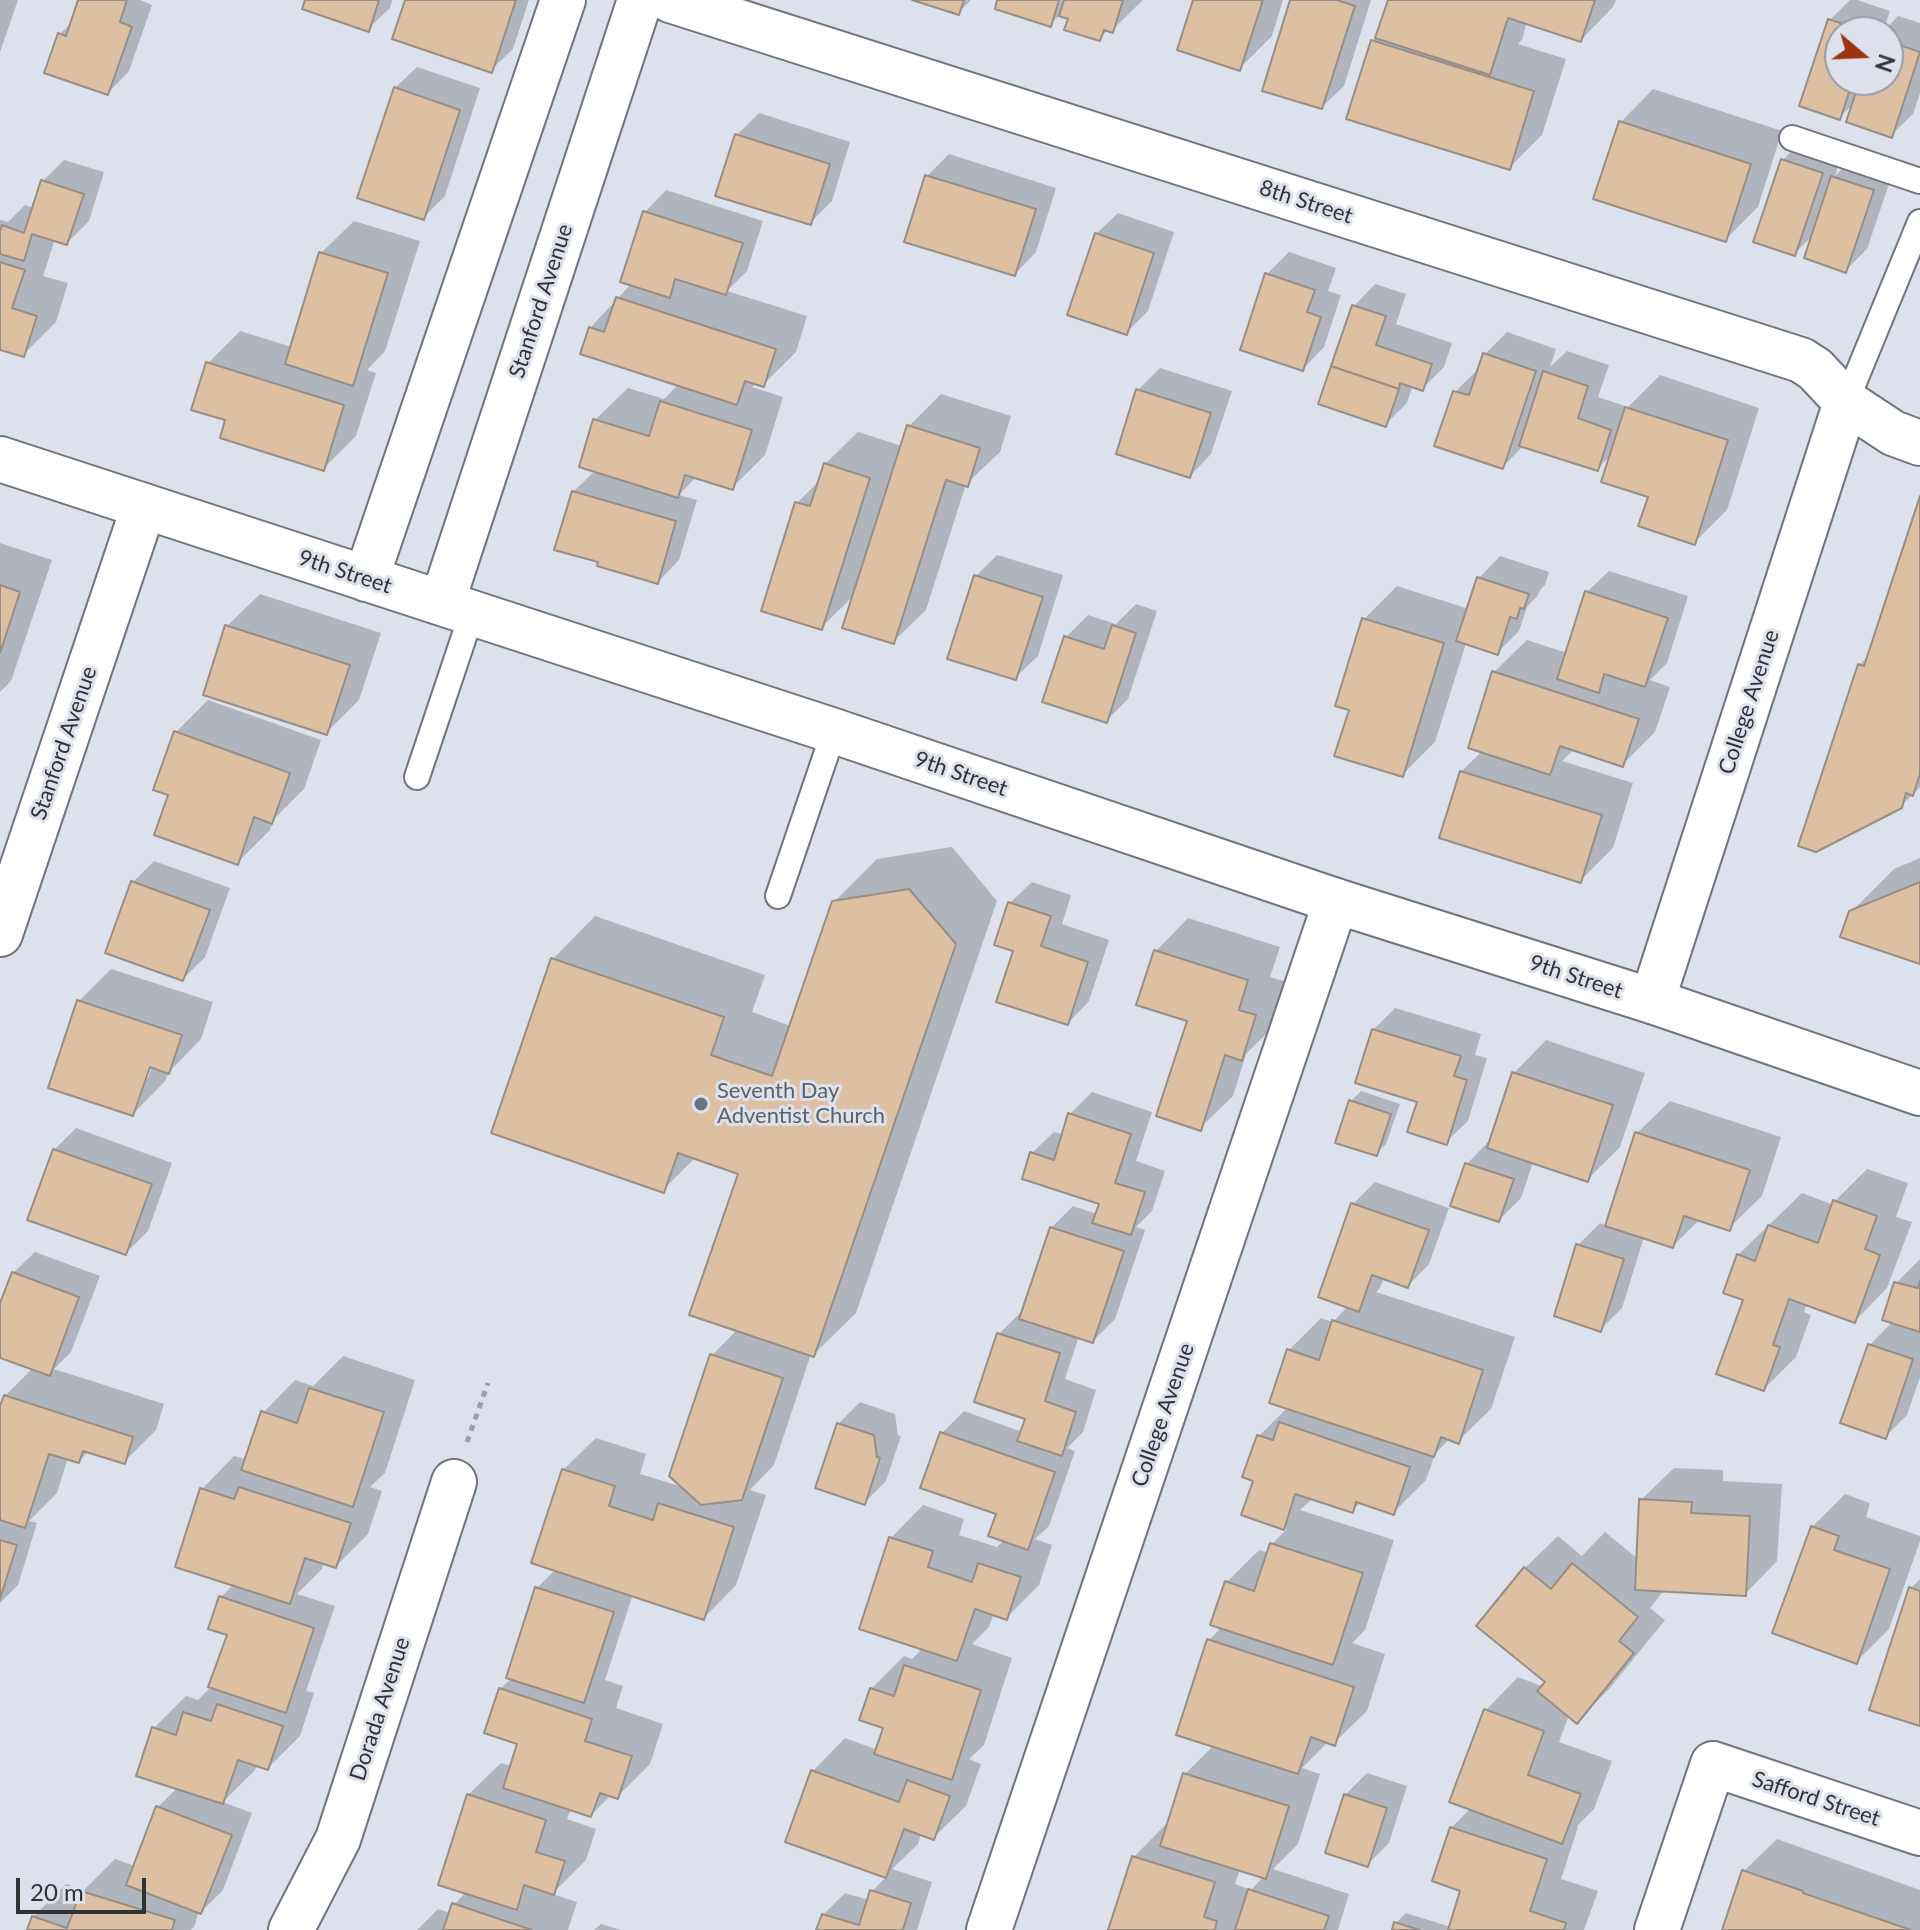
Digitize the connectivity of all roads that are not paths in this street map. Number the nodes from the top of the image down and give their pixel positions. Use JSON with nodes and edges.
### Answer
{"nodes":[{"id":1,"x":563,"y":0,"type":"edge"},
{"id":2,"x":640,"y":0,"type":"edge"},
{"id":3,"x":670,"y":0,"type":"edge"},
{"id":4,"x":1792,"y":138,"type":"dead end"},
{"id":5,"x":1920,"y":181,"type":"edge"},
{"id":6,"x":1920,"y":222,"type":"edge"},
{"id":7,"x":1846,"y":402,"type":"junction"},
{"id":8,"x":1920,"y":443,"type":"edge"},
{"id":9,"x":0,"y":459,"type":"edge"},
{"id":10,"x":144,"y":506,"type":"junction"},
{"id":11,"x":366,"y":579,"type":"junction"},
{"id":12,"x":457,"y":608,"type":"junction"},
{"id":13,"x":834,"y":731,"type":"junction"},
{"id":14,"x":417,"y":777,"type":"dead end"},
{"id":15,"x":778,"y":896,"type":"dead end"},
{"id":16,"x":1336,"y":901,"type":"junction"},
{"id":17,"x":0,"y":934,"type":"edge"},
{"id":18,"x":1652,"y":1001,"type":"junction"},
{"id":19,"x":1920,"y":1093,"type":"edge"},
{"id":20,"x":454,"y":1482,"type":"road end"},
{"id":21,"x":1920,"y":1833,"type":"edge"},
{"id":22,"x":291,"y":1930,"type":"edge"},
{"id":23,"x":989,"y":1930,"type":"edge"},
{"id":24,"x":1657,"y":1930,"type":"edge"}],
"edges":[{"from":1,"to":11,"type":"street"},
{"from":2,"to":12,"type":"street","name":"Stanford Avenue"},
{"from":3,"to":7,"type":"street","name":"8th Street"},
{"from":4,"to":5,"type":"lane"},
{"from":6,"to":7,"type":"lane"},
{"from":7,"to":8,"type":"street","name":"8th Street"},
{"from":7,"to":18,"type":"street","name":"College Avenue"},
{"from":9,"to":10,"type":"street","name":"9th Street"},
{"from":10,"to":11,"type":"street","name":"9th Street"},
{"from":10,"to":17,"type":"street","name":"Stanford Avenue"},
{"from":11,"to":12,"type":"street","name":"9th Street"},
{"from":12,"to":13,"type":"street","name":"9th Street"},
{"from":12,"to":14,"type":"lane"},
{"from":13,"to":15,"type":"lane"},
{"from":13,"to":16,"type":"street","name":"9th Street"},
{"from":16,"to":18,"type":"street","name":"9th Street"},
{"from":16,"to":23,"type":"street","name":"College Avenue"},
{"from":18,"to":19,"type":"street","name":"9th Street"},
{"from":20,"to":22,"type":"street","name":"Dorada Avenue"},
{"from":21,"to":24,"type":"street","name":"Safford Street"}]}
